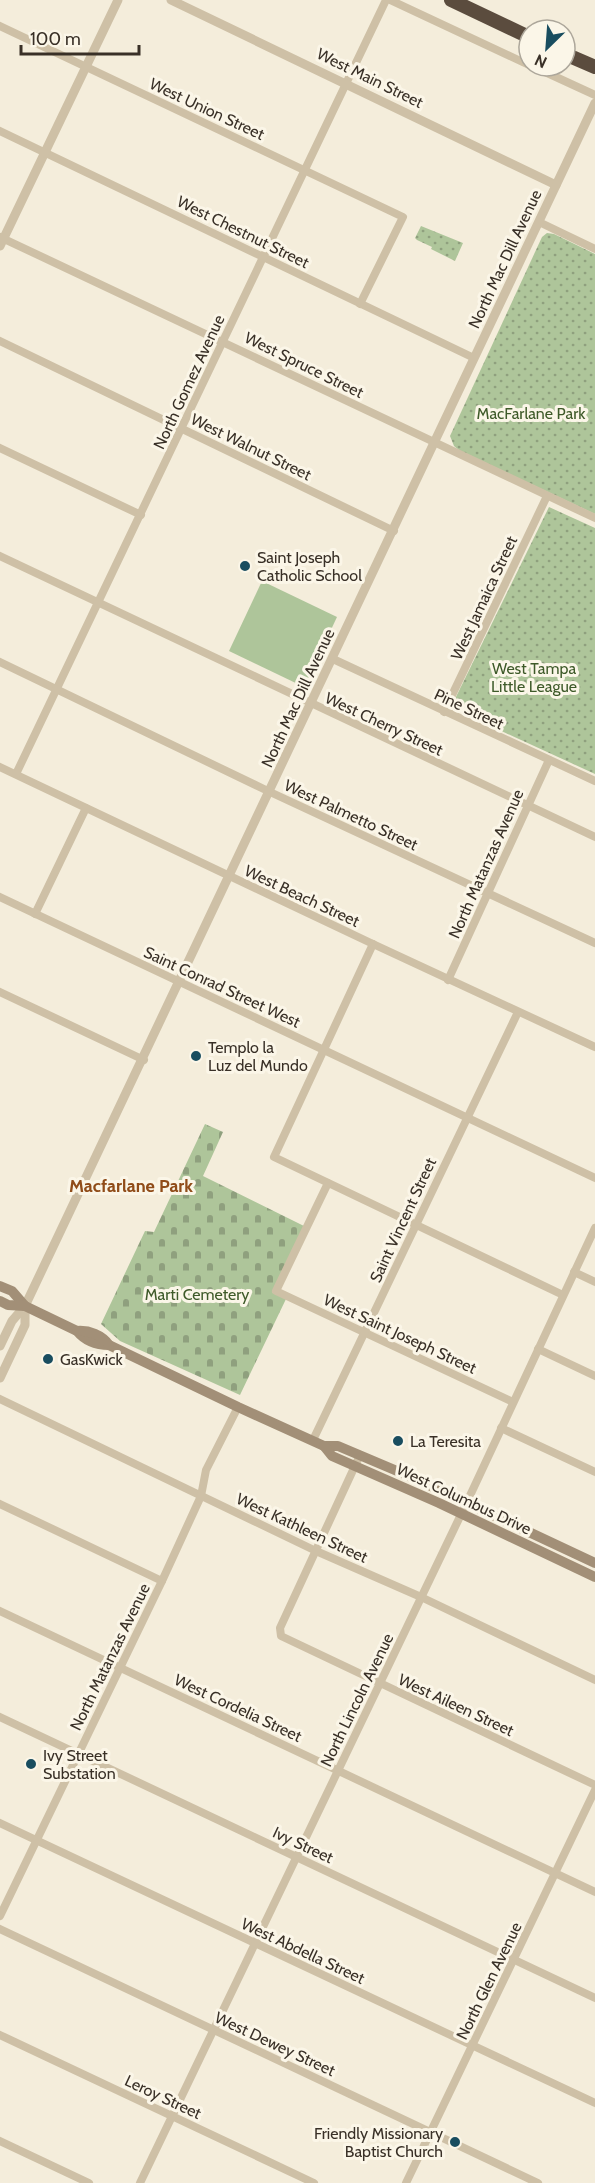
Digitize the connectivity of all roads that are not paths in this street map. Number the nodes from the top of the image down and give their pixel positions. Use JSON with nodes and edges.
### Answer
{"nodes":[{"id":1,"x":118,"y":0,"type":"edge"},
{"id":2,"x":171,"y":0,"type":"edge"},
{"id":3,"x":388,"y":0,"type":"edge"},
{"id":4,"x":451,"y":0,"type":"edge"},
{"id":5,"x":0,"y":26,"type":"edge"},
{"id":6,"x":517,"y":31,"type":"edge"},
{"id":7,"x":517,"y":59,"type":"edge"},
{"id":8,"x":577,"y":59,"type":"edge"},
{"id":9,"x":86,"y":67,"type":"junction"},
{"id":10,"x":595,"y":67,"type":"edge"},
{"id":11,"x":559,"y":78,"type":"edge"},
{"id":12,"x":346,"y":83,"type":"junction"},
{"id":13,"x":595,"y":95,"type":"edge"},
{"id":14,"x":595,"y":103,"type":"edge"},
{"id":15,"x":0,"y":131,"type":"edge"},
{"id":16,"x":45,"y":152,"type":"junction"},
{"id":17,"x":305,"y":170,"type":"junction"},
{"id":18,"x":556,"y":185,"type":"junction"},
{"id":19,"x":539,"y":222,"type":"junction"},
{"id":20,"x":1,"y":240,"type":"edge"},
{"id":21,"x":595,"y":249,"type":"edge"},
{"id":22,"x":263,"y":257,"type":"junction"},
{"id":23,"x":360,"y":304,"type":"junction"},
{"id":24,"x":0,"y":341,"type":"edge"},
{"id":25,"x":223,"y":341,"type":"junction"},
{"id":26,"x":474,"y":358,"type":"junction"},
{"id":27,"x":182,"y":429,"type":"junction"},
{"id":28,"x":435,"y":442,"type":"junction"},
{"id":29,"x":0,"y":448,"type":"edge"},
{"id":30,"x":547,"y":496,"type":"junction"},
{"id":31,"x":141,"y":515,"type":"junction"},
{"id":32,"x":595,"y":518,"type":"edge"},
{"id":33,"x":393,"y":531,"type":"junction"},
{"id":34,"x":0,"y":556,"type":"edge"},
{"id":35,"x":98,"y":603,"type":"junction"},
{"id":36,"x":333,"y":659,"type":"junction"},
{"id":37,"x":0,"y":662,"type":"edge"},
{"id":38,"x":56,"y":689,"type":"junction"},
{"id":39,"x":311,"y":704,"type":"junction"},
{"id":40,"x":444,"y":712,"type":"junction"},
{"id":41,"x":549,"y":760,"type":"junction"},
{"id":42,"x":0,"y":767,"type":"edge"},
{"id":43,"x":16,"y":774,"type":"junction"},
{"id":44,"x":595,"y":781,"type":"edge"},
{"id":45,"x":270,"y":792,"type":"junction"},
{"id":46,"x":527,"y":806,"type":"junction"},
{"id":47,"x":86,"y":808,"type":"junction"},
{"id":48,"x":595,"y":837,"type":"edge"},
{"id":49,"x":230,"y":877,"type":"junction"},
{"id":50,"x":488,"y":894,"type":"junction"},
{"id":51,"x":0,"y":897,"type":"edge"},
{"id":52,"x":35,"y":914,"type":"junction"},
{"id":53,"x":595,"y":943,"type":"edge"},
{"id":54,"x":373,"y":944,"type":"junction"},
{"id":55,"x":448,"y":980,"type":"junction"},
{"id":56,"x":180,"y":982,"type":"junction"},
{"id":57,"x":0,"y":992,"type":"edge"},
{"id":58,"x":518,"y":1012,"type":"junction"},
{"id":59,"x":595,"y":1047,"type":"edge"},
{"id":60,"x":322,"y":1050,"type":"junction"},
{"id":61,"x":144,"y":1060,"type":"junction"},
{"id":62,"x":466,"y":1117,"type":"junction"},
{"id":63,"x":595,"y":1178,"type":"edge"},
{"id":64,"x":328,"y":1183,"type":"junction"},
{"id":65,"x":416,"y":1225,"type":"junction"},
{"id":66,"x":595,"y":1228,"type":"edge"},
{"id":67,"x":574,"y":1272,"type":"junction"},
{"id":68,"x":595,"y":1282,"type":"edge"},
{"id":69,"x":0,"y":1286,"type":"edge"},
{"id":70,"x":563,"y":1295,"type":"junction"},
{"id":71,"x":0,"y":1301,"type":"edge"},
{"id":72,"x":25,"y":1306,"type":"junction"},
{"id":73,"x":365,"y":1332,"type":"junction"},
{"id":74,"x":0,"y":1346,"type":"edge"},
{"id":75,"x":538,"y":1349,"type":"junction"},
{"id":76,"x":595,"y":1376,"type":"edge"},
{"id":77,"x":0,"y":1378,"type":"edge"},
{"id":78,"x":0,"y":1399,"type":"edge"},
{"id":79,"x":513,"y":1402,"type":"junction"},
{"id":80,"x":238,"y":1407,"type":"junction"},
{"id":81,"x":501,"y":1428,"type":"junction"},
{"id":82,"x":313,"y":1440,"type":"junction"},
{"id":83,"x":324,"y":1446,"type":"junction"},
{"id":84,"x":360,"y":1455,"type":"junction"},
{"id":85,"x":355,"y":1466,"type":"junction"},
{"id":86,"x":595,"y":1472,"type":"edge"},
{"id":87,"x":201,"y":1496,"type":"junction"},
{"id":88,"x":467,"y":1502,"type":"junction"},
{"id":89,"x":0,"y":1504,"type":"edge"},
{"id":90,"x":461,"y":1514,"type":"junction"},
{"id":91,"x":316,"y":1551,"type":"junction"},
{"id":92,"x":595,"y":1563,"type":"edge"},
{"id":93,"x":595,"y":1577,"type":"edge"},
{"id":94,"x":162,"y":1581,"type":"junction"},
{"id":95,"x":421,"y":1597,"type":"junction"},
{"id":96,"x":0,"y":1611,"type":"edge"},
{"id":97,"x":120,"y":1667,"type":"junction"},
{"id":98,"x":595,"y":1680,"type":"edge"},
{"id":99,"x":380,"y":1684,"type":"junction"},
{"id":100,"x":0,"y":1717,"type":"edge"},
{"id":101,"x":78,"y":1754,"type":"junction"},
{"id":102,"x":338,"y":1771,"type":"junction"},
{"id":103,"x":595,"y":1785,"type":"edge"},
{"id":104,"x":595,"y":1790,"type":"edge"},
{"id":105,"x":0,"y":1823,"type":"edge"},
{"id":106,"x":37,"y":1840,"type":"junction"},
{"id":107,"x":296,"y":1857,"type":"junction"},
{"id":108,"x":555,"y":1873,"type":"junction"},
{"id":109,"x":595,"y":1892,"type":"edge"},
{"id":110,"x":0,"y":1916,"type":"edge"},
{"id":111,"x":0,"y":1929,"type":"edge"},
{"id":112,"x":255,"y":1943,"type":"junction"},
{"id":113,"x":514,"y":1959,"type":"junction"},
{"id":114,"x":595,"y":1998,"type":"edge"},
{"id":115,"x":214,"y":2030,"type":"junction"},
{"id":116,"x":0,"y":2035,"type":"edge"},
{"id":117,"x":473,"y":2046,"type":"junction"},
{"id":118,"x":595,"y":2103,"type":"edge"},
{"id":119,"x":172,"y":2116,"type":"junction"},
{"id":120,"x":431,"y":2132,"type":"junction"},
{"id":121,"x":0,"y":2141,"type":"edge"},
{"id":122,"x":89,"y":2183,"type":"edge"},
{"id":123,"x":140,"y":2183,"type":"edge"},
{"id":124,"x":314,"y":2183,"type":"edge"},
{"id":125,"x":406,"y":2183,"type":"edge"},
{"id":126,"x":538,"y":2183,"type":"edge"}],
"edges":[{"from":1,"to":9,"type":"street"},
{"from":2,"to":12,"type":"street","name":"West Main Street"},
{"from":3,"to":7,"type":"street"},
{"from":3,"to":12,"type":"street","name":"North Gomez Avenue"},
{"from":4,"to":6,"type":"highway"},
{"from":5,"to":9,"type":"street","name":"West Union Street"},
{"from":8,"to":10,"type":"highway"},
{"from":9,"to":16,"type":"street"},
{"from":9,"to":17,"type":"street","name":"West Union Street"},
{"from":11,"to":13,"type":"street"},
{"from":12,"to":17,"type":"street","name":"North Gomez Avenue"},
{"from":12,"to":18,"type":"street","name":"West Main Street"},
{"from":14,"to":18,"type":"street","name":"North Mac Dill Avenue"},
{"from":15,"to":16,"type":"street","name":"West Chestnut Street"},
{"from":16,"to":20,"type":"street"},
{"from":16,"to":22,"type":"street","name":"West Chestnut Street"},
{"from":17,"to":22,"type":"street","name":"North Gomez Avenue"},
{"from":17,"to":23,"type":"street","name":"West Union Street"},
{"from":18,"to":19,"type":"street","name":"North Mac Dill Avenue"},
{"from":19,"to":21,"type":"street"},
{"from":19,"to":26,"type":"street","name":"North Mac Dill Avenue"},
{"from":20,"to":25,"type":"street","name":"West Spruce Street"},
{"from":22,"to":23,"type":"street","name":"West Chestnut Street"},
{"from":22,"to":25,"type":"street","name":"North Gomez Avenue"},
{"from":23,"to":26,"type":"street","name":"West Chestnut Street"},
{"from":24,"to":27,"type":"street","name":"West Walnut Street"},
{"from":25,"to":27,"type":"street","name":"North Gomez Avenue"},
{"from":25,"to":28,"type":"street","name":"West Spruce Street"},
{"from":26,"to":28,"type":"street","name":"North Mac Dill Avenue"},
{"from":27,"to":31,"type":"street","name":"North Gomez Avenue"},
{"from":27,"to":33,"type":"street","name":"West Walnut Street"},
{"from":28,"to":30,"type":"street","name":"West Spruce Street"},
{"from":28,"to":33,"type":"street","name":"North Mac Dill Avenue"},
{"from":29,"to":31,"type":"street"},
{"from":30,"to":32,"type":"street","name":"West Spruce Street"},
{"from":30,"to":40,"type":"street","name":"West Jamaica Street"},
{"from":31,"to":35,"type":"street","name":"North Gomez Avenue"},
{"from":33,"to":36,"type":"street","name":"North Mac Dill Avenue"},
{"from":34,"to":35,"type":"street","name":"West Cherry Street"},
{"from":35,"to":38,"type":"street","name":"North Gomez Avenue"},
{"from":35,"to":39,"type":"street","name":"West Cherry Street"},
{"from":36,"to":39,"type":"street","name":"North Mac Dill Avenue"},
{"from":36,"to":40,"type":"street","name":"Pine Street"},
{"from":37,"to":38,"type":"street","name":"West Palmetto Street"},
{"from":38,"to":43,"type":"street","name":"North Gomez Avenue"},
{"from":38,"to":45,"type":"street","name":"West Palmetto Street"},
{"from":39,"to":45,"type":"street","name":"North Mac Dill Avenue"},
{"from":39,"to":46,"type":"street","name":"West Cherry Street"},
{"from":40,"to":41,"type":"street","name":"Pine Street"},
{"from":41,"to":44,"type":"street","name":"Pine Street"},
{"from":41,"to":46,"type":"street","name":"North Matanzas Avenue"},
{"from":42,"to":43,"type":"street","name":"West Beach Street"},
{"from":43,"to":47,"type":"street","name":"West Beach Street"},
{"from":45,"to":49,"type":"street","name":"North Mac Dill Avenue"},
{"from":45,"to":50,"type":"street","name":"West Palmetto Street"},
{"from":46,"to":48,"type":"street","name":"West Cherry Street"},
{"from":46,"to":50,"type":"street","name":"North Matanzas Avenue"},
{"from":47,"to":49,"type":"street","name":"West Beach Street"},
{"from":47,"to":52,"type":"street"},
{"from":49,"to":54,"type":"street","name":"West Beach Street"},
{"from":49,"to":56,"type":"street","name":"North Mac Dill Avenue"},
{"from":50,"to":53,"type":"street","name":"West Palmetto Street"},
{"from":50,"to":55,"type":"street","name":"North Matanzas Avenue"},
{"from":51,"to":52,"type":"street","name":"Saint Conrad Street West"},
{"from":52,"to":56,"type":"street","name":"Saint Conrad Street West"},
{"from":54,"to":55,"type":"street","name":"West Beach Street"},
{"from":54,"to":60,"type":"street"},
{"from":55,"to":58,"type":"street","name":"West Beach Street"},
{"from":56,"to":60,"type":"street","name":"Saint Conrad Street West"},
{"from":56,"to":61,"type":"street","name":"North Mac Dill Avenue"},
{"from":57,"to":61,"type":"street"},
{"from":58,"to":59,"type":"street","name":"West Beach Street"},
{"from":58,"to":62,"type":"street","name":"Saint Vincent Street"},
{"from":60,"to":62,"type":"street","name":"Saint Conrad Street West"},
{"from":60,"to":64,"type":"street"},
{"from":61,"to":72,"type":"street","name":"North Mac Dill Avenue"},
{"from":62,"to":63,"type":"street","name":"Saint Conrad Street West"},
{"from":62,"to":65,"type":"street","name":"Saint Vincent Street"},
{"from":64,"to":65,"type":"street"},
{"from":64,"to":73,"type":"street","name":"West Saint Joseph Street"},
{"from":65,"to":70,"type":"street"},
{"from":65,"to":73,"type":"street","name":"Saint Vincent Street"},
{"from":66,"to":67,"type":"street","name":"North Lincoln Avenue"},
{"from":67,"to":68,"type":"street"},
{"from":67,"to":70,"type":"street","name":"North Lincoln Avenue"},
{"from":69,"to":72,"type":"main road","name":"West Columbus Drive"},
{"from":70,"to":75,"type":"street","name":"North Lincoln Avenue"},
{"from":71,"to":72,"type":"main road","name":"West Columbus Drive"},
{"from":72,"to":74,"type":"street","name":"North Mac Dill Avenue"},
{"from":72,"to":77,"type":"street","name":"North Mac Dill Avenue"},
{"from":72,"to":80,"type":"main road","name":"West Columbus Drive"},
{"from":73,"to":79,"type":"street","name":"West Saint Joseph Street"},
{"from":73,"to":82,"type":"street","name":"Saint Vincent Street"},
{"from":75,"to":76,"type":"street"},
{"from":75,"to":79,"type":"street","name":"North Lincoln Avenue"},
{"from":78,"to":87,"type":"street","name":"West Kathleen Street"},
{"from":79,"to":81,"type":"street","name":"North Lincoln Avenue"},
{"from":80,"to":82,"type":"main road","name":"West Columbus Drive"},
{"from":80,"to":87,"type":"street","name":"North Matanzas Avenue"},
{"from":81,"to":86,"type":"street"},
{"from":81,"to":88,"type":"street","name":"North Lincoln Avenue"},
{"from":82,"to":83,"type":"main road","name":"West Columbus Drive"},
{"from":83,"to":84,"type":"main road","name":"West Columbus Drive"},
{"from":83,"to":85,"type":"main road","name":"West Columbus Drive"},
{"from":84,"to":85,"type":"street"},
{"from":84,"to":88,"type":"main road","name":"West Columbus Drive"},
{"from":85,"to":90,"type":"main road","name":"West Columbus Drive"},
{"from":85,"to":91,"type":"street"},
{"from":87,"to":91,"type":"street","name":"West Kathleen Street"},
{"from":87,"to":94,"type":"street","name":"North Matanzas Avenue"},
{"from":88,"to":90,"type":"street","name":"North Lincoln Avenue"},
{"from":88,"to":92,"type":"main road","name":"West Columbus Drive"},
{"from":89,"to":94,"type":"street"},
{"from":90,"to":93,"type":"main road","name":"West Columbus Drive"},
{"from":90,"to":95,"type":"street","name":"North Lincoln Avenue"},
{"from":91,"to":95,"type":"street","name":"West Kathleen Street"},
{"from":91,"to":99,"type":"street","name":"West Aileen Street"},
{"from":94,"to":97,"type":"street","name":"North Matanzas Avenue"},
{"from":95,"to":98,"type":"street","name":"West Kathleen Street"},
{"from":95,"to":99,"type":"street","name":"North Lincoln Avenue"},
{"from":96,"to":97,"type":"street","name":"West Cordelia Street"},
{"from":97,"to":101,"type":"street","name":"North Matanzas Avenue"},
{"from":97,"to":102,"type":"street","name":"West Cordelia Street"},
{"from":99,"to":102,"type":"street","name":"North Lincoln Avenue"},
{"from":99,"to":103,"type":"street","name":"West Aileen Street"},
{"from":100,"to":101,"type":"street","name":"Ivy Street"},
{"from":101,"to":106,"type":"street","name":"North Matanzas Avenue"},
{"from":101,"to":107,"type":"street","name":"Ivy Street"},
{"from":102,"to":107,"type":"street","name":"North Lincoln Avenue"},
{"from":102,"to":108,"type":"street","name":"West Cordelia Street"},
{"from":104,"to":108,"type":"street","name":"North Glen Avenue"},
{"from":105,"to":106,"type":"street","name":"West Abdella Street"},
{"from":106,"to":110,"type":"street","name":"North Matanzas Avenue"},
{"from":106,"to":112,"type":"street","name":"West Abdella Street"},
{"from":107,"to":112,"type":"street","name":"North Lincoln Avenue"},
{"from":107,"to":113,"type":"street","name":"Ivy Street"},
{"from":108,"to":109,"type":"street","name":"West Cordelia Street"},
{"from":108,"to":113,"type":"street","name":"North Glen Avenue"},
{"from":111,"to":115,"type":"street","name":"West Dewey Street"},
{"from":112,"to":115,"type":"street","name":"North Lincoln Avenue"},
{"from":112,"to":117,"type":"street","name":"West Abdella Street"},
{"from":113,"to":114,"type":"street","name":"Ivy Street"},
{"from":113,"to":117,"type":"street","name":"North Glen Avenue"},
{"from":115,"to":119,"type":"street","name":"North Lincoln Avenue"},
{"from":115,"to":120,"type":"street","name":"West Dewey Street"},
{"from":116,"to":119,"type":"street","name":"Leroy Street"},
{"from":117,"to":118,"type":"street","name":"West Abdella Street"},
{"from":117,"to":120,"type":"street","name":"North Glen Avenue"},
{"from":119,"to":123,"type":"street","name":"North Lincoln Avenue"},
{"from":119,"to":124,"type":"street","name":"Leroy Street"},
{"from":120,"to":125,"type":"street","name":"North Glen Avenue"},
{"from":120,"to":126,"type":"street","name":"West Dewey Street"},
{"from":121,"to":122,"type":"street"}]}
